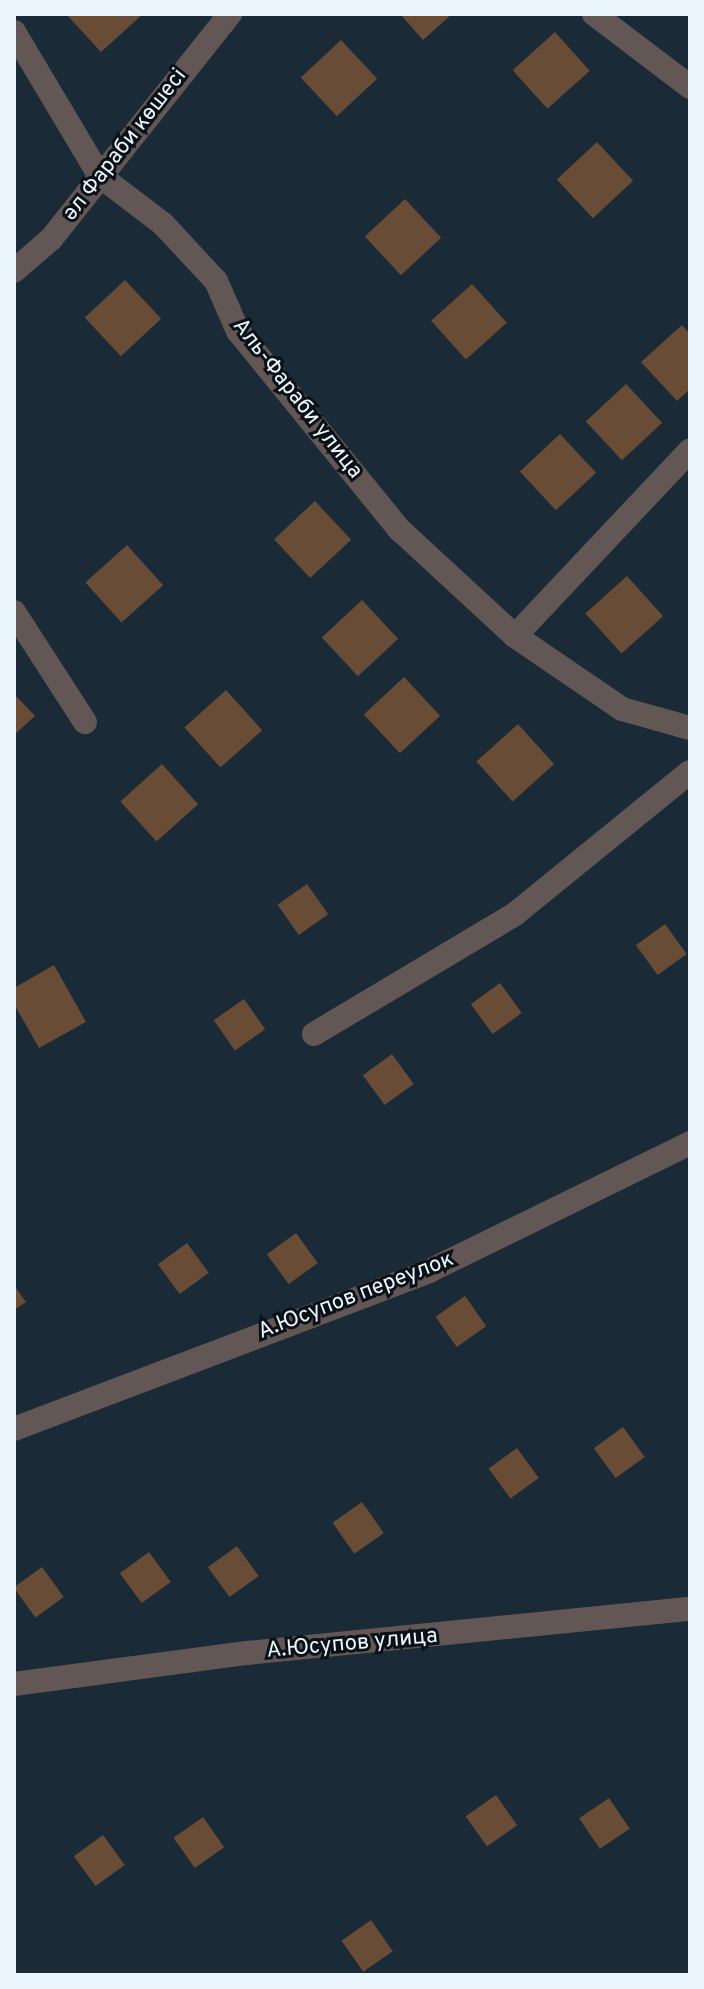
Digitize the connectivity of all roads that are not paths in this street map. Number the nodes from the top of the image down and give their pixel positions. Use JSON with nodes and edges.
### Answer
{"nodes":[{"id":1,"x":230,"y":14,"type":"edge"},
{"id":2,"x":594,"y":14,"type":"edge"},
{"id":3,"x":14,"y":32,"type":"edge"},
{"id":4,"x":690,"y":87,"type":"edge"},
{"id":5,"x":100,"y":176,"type":"junction"},
{"id":6,"x":14,"y":271,"type":"edge"},
{"id":7,"x":690,"y":450,"type":"edge"},
{"id":8,"x":14,"y":612,"type":"edge"},
{"id":9,"x":515,"y":636,"type":"junction"},
{"id":10,"x":85,"y":722,"type":"dead end"},
{"id":11,"x":690,"y":728,"type":"edge"},
{"id":12,"x":690,"y":772,"type":"edge"},
{"id":13,"x":314,"y":1034,"type":"dead end"},
{"id":14,"x":690,"y":1143,"type":"edge"},
{"id":15,"x":14,"y":1429,"type":"edge"},
{"id":16,"x":690,"y":1609,"type":"edge"},
{"id":17,"x":14,"y":1684,"type":"edge"}],
"edges":[{"from":1,"to":5,"type":"street","name":"әл Фараби көшесі"},
{"from":2,"to":4,"type":"street"},
{"from":3,"to":5,"type":"street","name":"Аль-Фараби улица"},
{"from":5,"to":6,"type":"street","name":"әл Фараби көшесі"},
{"from":5,"to":9,"type":"street","name":"Аль-Фараби улица"},
{"from":7,"to":9,"type":"street"},
{"from":8,"to":10,"type":"street"},
{"from":9,"to":11,"type":"street","name":"Аль-Фараби улица"},
{"from":12,"to":13,"type":"street"},
{"from":14,"to":15,"type":"street","name":"А.Юсупов переулок"},
{"from":16,"to":17,"type":"street","name":"А.Юсупов улица"}]}
